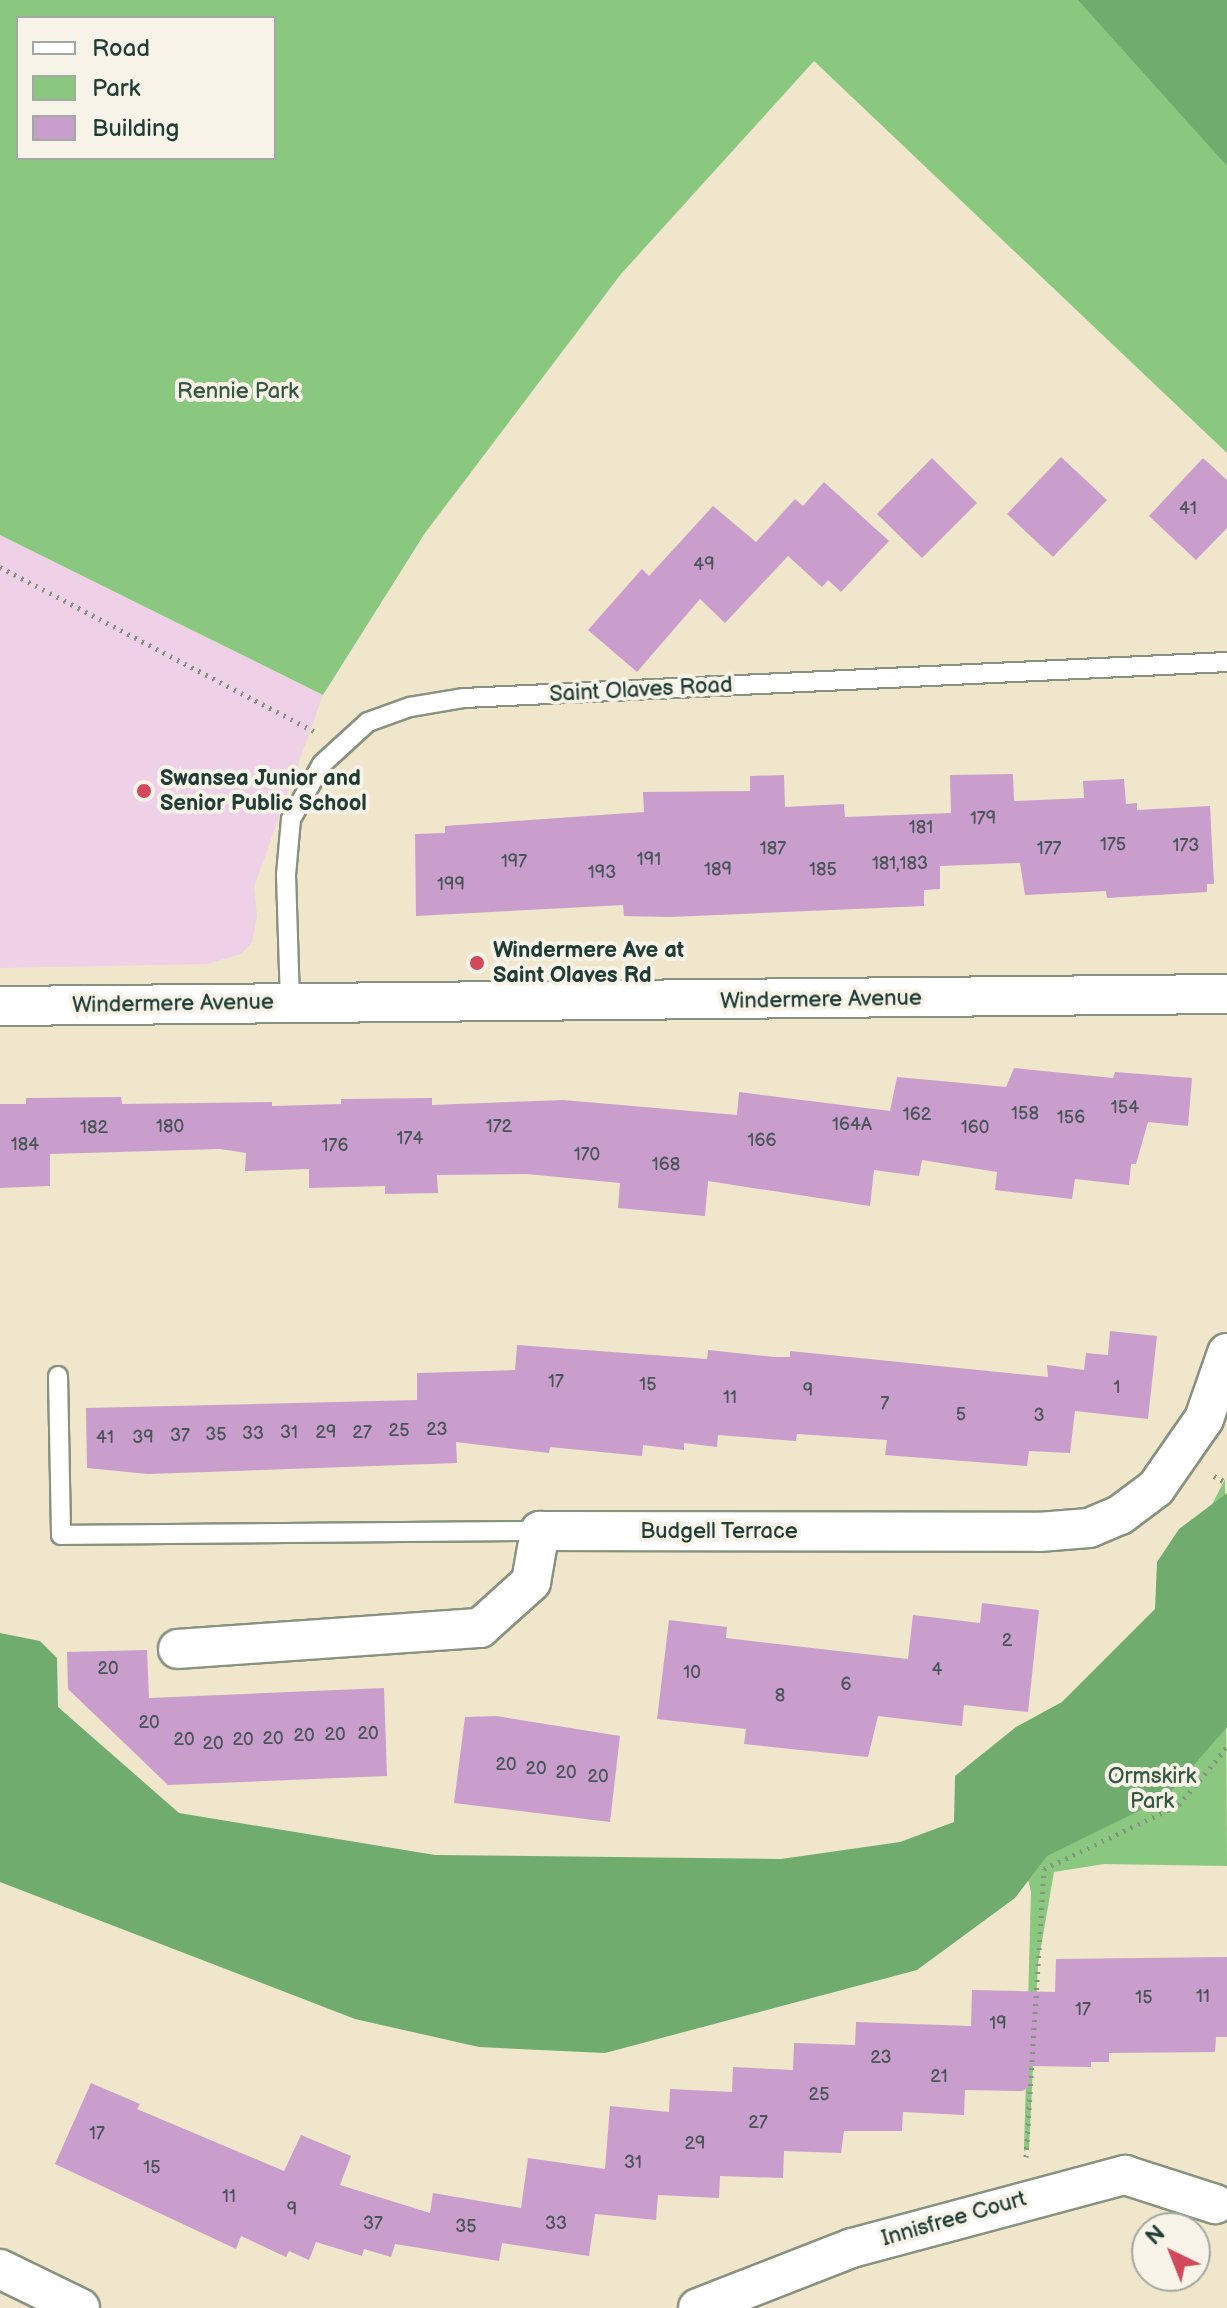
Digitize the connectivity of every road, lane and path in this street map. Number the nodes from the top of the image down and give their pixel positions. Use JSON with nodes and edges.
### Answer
{"nodes":[{"id":1,"x":0,"y":567,"type":"edge"},
{"id":2,"x":1227,"y":662,"type":"edge"},
{"id":3,"x":340,"y":744,"type":"junction"},
{"id":4,"x":1221,"y":1000,"type":"edge"},
{"id":5,"x":290,"y":1002,"type":"junction"},
{"id":6,"x":0,"y":1006,"type":"edge"},
{"id":7,"x":1227,"y":1353,"type":"edge"},
{"id":8,"x":58,"y":1376,"type":"dead end"},
{"id":9,"x":540,"y":1531,"type":"junction"},
{"id":10,"x":178,"y":1649,"type":"dead end"},
{"id":11,"x":1227,"y":1747,"type":"edge"},
{"id":12,"x":1026,"y":2157,"type":"dead end"},
{"id":13,"x":1215,"y":2204,"type":"dead end"},
{"id":14,"x":0,"y":2269,"type":"edge"},
{"id":15,"x":80,"y":2308,"type":"edge"},
{"id":16,"x":698,"y":2308,"type":"edge"}],
"edges":[{"from":1,"to":3,"type":"path"},
{"from":2,"to":3,"type":"lane","name":"Saint Olaves Road"},
{"from":3,"to":5,"type":"lane","name":"Saint Olaves Road"},
{"from":4,"to":5,"type":"street","name":"Windermere Avenue"},
{"from":5,"to":6,"type":"street","name":"Windermere Avenue"},
{"from":7,"to":9,"type":"street","name":"Budgell Terrace"},
{"from":8,"to":9,"type":"lane"},
{"from":9,"to":10,"type":"street"},
{"from":11,"to":12,"type":"path"},
{"from":13,"to":16,"type":"street","name":"Innisfree Court"},
{"from":14,"to":15,"type":"street"}]}
